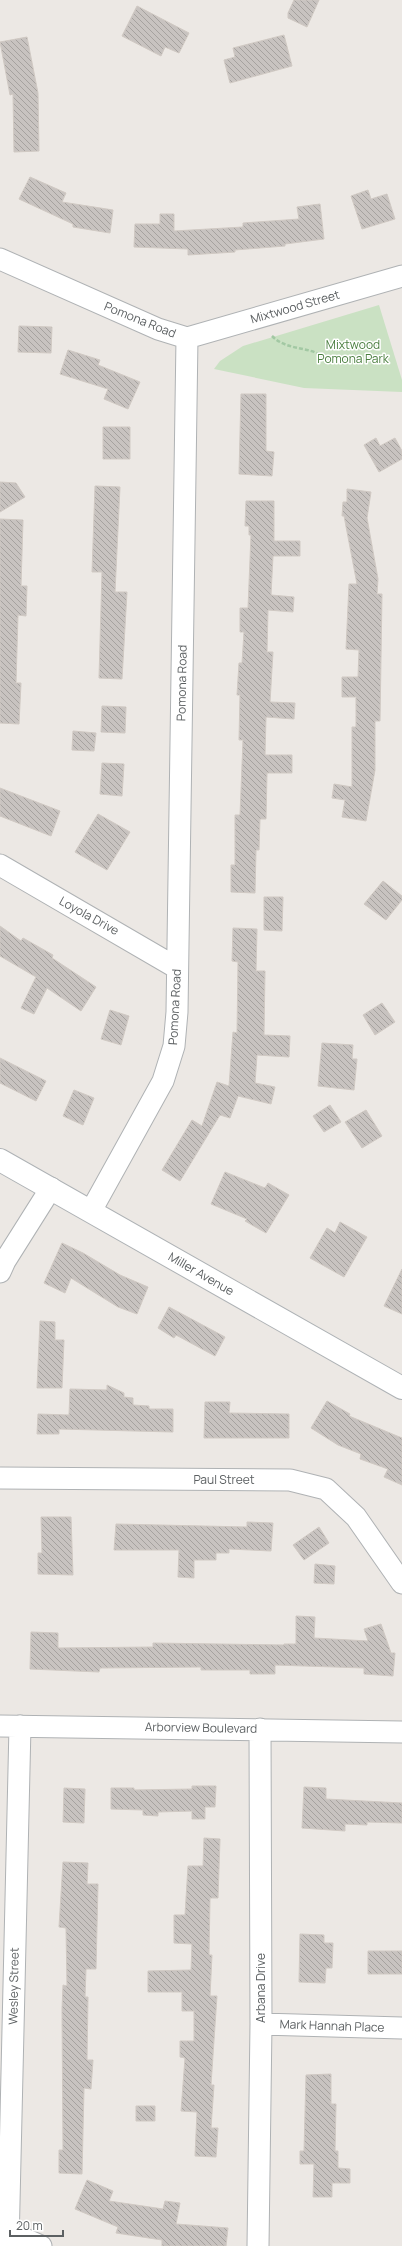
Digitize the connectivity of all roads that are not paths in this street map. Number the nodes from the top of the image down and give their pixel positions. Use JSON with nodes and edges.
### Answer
{"nodes":[{"id":1,"x":0,"y":259,"type":"edge"},
{"id":2,"x":402,"y":276,"type":"edge"},
{"id":3,"x":187,"y":338,"type":"junction"},
{"id":4,"x":0,"y":866,"type":"edge"},
{"id":5,"x":177,"y":968,"type":"junction"},
{"id":6,"x":0,"y":1160,"type":"edge"},
{"id":7,"x":51,"y":1188,"type":"junction"},
{"id":8,"x":90,"y":1211,"type":"junction"},
{"id":9,"x":0,"y":1272,"type":"edge"},
{"id":10,"x":402,"y":1388,"type":"edge"},
{"id":11,"x":0,"y":1478,"type":"edge"},
{"id":12,"x":402,"y":1583,"type":"edge"},
{"id":13,"x":10,"y":1726,"type":"edge"},
{"id":14,"x":260,"y":1729,"type":"junction"},
{"id":15,"x":402,"y":1732,"type":"edge"},
{"id":16,"x":261,"y":2024,"type":"junction"},
{"id":17,"x":402,"y":2028,"type":"edge"},
{"id":18,"x":5,"y":2235,"type":"edge"},
{"id":19,"x":41,"y":2246,"type":"edge"},
{"id":20,"x":258,"y":2246,"type":"edge"}],
"edges":[{"from":1,"to":3,"type":"street","name":"Pomona Road"},
{"from":2,"to":3,"type":"street","name":"Mixtwood Street"},
{"from":3,"to":5,"type":"street","name":"Pomona Road"},
{"from":4,"to":5,"type":"street","name":"Loyola Drive"},
{"from":5,"to":8,"type":"street","name":"Pomona Road"},
{"from":6,"to":7,"type":"main road","name":"Miller Avenue"},
{"from":7,"to":8,"type":"main road","name":"Miller Avenue"},
{"from":7,"to":9,"type":"street"},
{"from":8,"to":10,"type":"main road","name":"Miller Avenue"},
{"from":11,"to":12,"type":"street","name":"Paul Street"},
{"from":13,"to":14,"type":"street","name":"Arborview Boulevard"},
{"from":13,"to":18,"type":"street","name":"Wesley Street"},
{"from":14,"to":15,"type":"street","name":"Arborview Boulevard"},
{"from":14,"to":16,"type":"street","name":"Arbana Drive"},
{"from":16,"to":17,"type":"street","name":"Mark Hannah Place"},
{"from":16,"to":20,"type":"street","name":"Arbana Drive"},
{"from":18,"to":19,"type":"street"}]}
